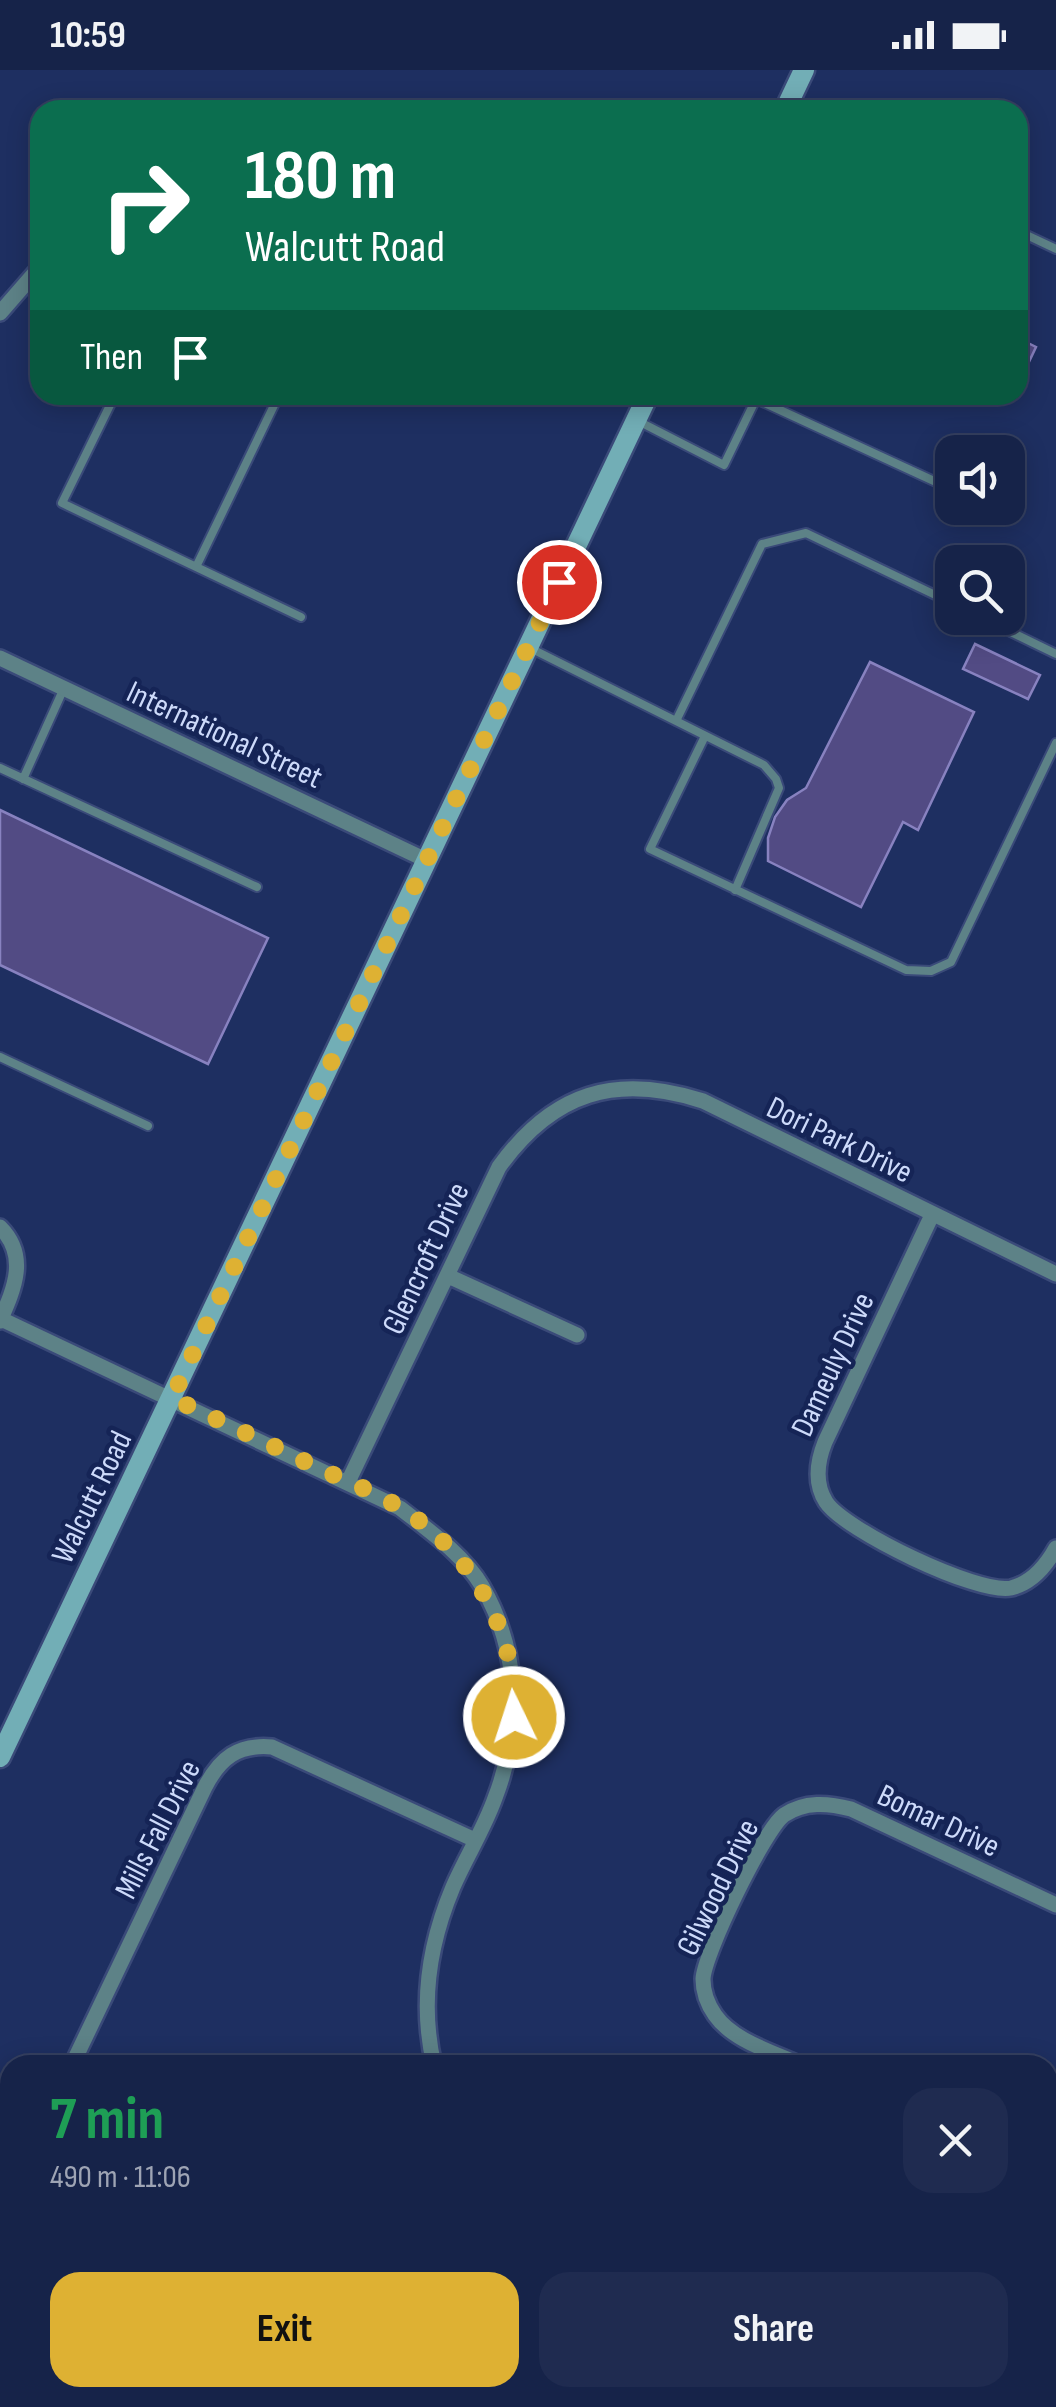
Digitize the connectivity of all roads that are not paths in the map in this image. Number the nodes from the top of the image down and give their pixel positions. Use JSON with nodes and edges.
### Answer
{"nodes":[{"id":1,"x":804,"y":70,"type":"edge"},
{"id":2,"x":790,"y":100,"type":"edge"},
{"id":3,"x":1028,"y":235,"type":"edge"},
{"id":4,"x":1056,"y":248,"type":"edge"},
{"id":5,"x":30,"y":278,"type":"edge"},
{"id":6,"x":0,"y":312,"type":"edge"},
{"id":7,"x":110,"y":405,"type":"edge"},
{"id":8,"x":274,"y":405,"type":"edge"},
{"id":9,"x":643,"y":405,"type":"edge"},
{"id":10,"x":753,"y":405,"type":"edge"},
{"id":11,"x":769,"y":405,"type":"edge"},
{"id":12,"x":636,"y":420,"type":"junction"},
{"id":13,"x":935,"y":481,"type":"edge"},
{"id":14,"x":196,"y":567,"type":"junction"},
{"id":15,"x":935,"y":595,"type":"edge"},
{"id":16,"x":302,"y":617,"type":"dead end"},
{"id":17,"x":1017,"y":635,"type":"edge"},
{"id":18,"x":528,"y":647,"type":"junction"},
{"id":19,"x":1056,"y":654,"type":"edge"},
{"id":20,"x":0,"y":658,"type":"edge"},
{"id":21,"x":64,"y":688,"type":"junction"},
{"id":22,"x":676,"y":722,"type":"junction"},
{"id":23,"x":705,"y":736,"type":"junction"},
{"id":24,"x":1056,"y":743,"type":"edge"},
{"id":25,"x":0,"y":768,"type":"edge"},
{"id":26,"x":22,"y":779,"type":"junction"},
{"id":27,"x":426,"y":860,"type":"junction"},
{"id":28,"x":257,"y":887,"type":"dead end"},
{"id":29,"x":735,"y":890,"type":"junction"},
{"id":30,"x":0,"y":1057,"type":"edge"},
{"id":31,"x":592,"y":1093,"type":"joint"},
{"id":32,"x":148,"y":1126,"type":"dead end"},
{"id":33,"x":932,"y":1215,"type":"junction"},
{"id":34,"x":0,"y":1228,"type":"edge"},
{"id":35,"x":1056,"y":1274,"type":"edge"},
{"id":36,"x":448,"y":1276,"type":"junction"},
{"id":37,"x":0,"y":1320,"type":"edge"},
{"id":38,"x":577,"y":1335,"type":"dead end"},
{"id":39,"x":172,"y":1398,"type":"junction"},
{"id":40,"x":348,"y":1482,"type":"junction"},
{"id":41,"x":1056,"y":1548,"type":"edge"},
{"id":42,"x":0,"y":1758,"type":"edge"},
{"id":43,"x":795,"y":1809,"type":"joint"},
{"id":44,"x":475,"y":1840,"type":"junction"},
{"id":45,"x":1056,"y":1905,"type":"edge"},
{"id":46,"x":77,"y":2055,"type":"edge"},
{"id":47,"x":432,"y":2055,"type":"edge"},
{"id":48,"x":779,"y":2055,"type":"edge"}],
"edges":[{"from":1,"to":2,"type":"street"},
{"from":3,"to":4,"type":"lane"},
{"from":5,"to":6,"type":"street"},
{"from":7,"to":14,"type":"lane"},
{"from":8,"to":14,"type":"lane"},
{"from":9,"to":12,"type":"street","name":"Walcutt Road"},
{"from":10,"to":12,"type":"lane"},
{"from":11,"to":13,"type":"lane"},
{"from":12,"to":18,"type":"street","name":"Walcutt Road"},
{"from":14,"to":16,"type":"lane"},
{"from":15,"to":22,"type":"lane"},
{"from":17,"to":19,"type":"lane"},
{"from":18,"to":22,"type":"lane"},
{"from":18,"to":27,"type":"street","name":"Walcutt Road"},
{"from":20,"to":21,"type":"street","name":"International Street"},
{"from":21,"to":26,"type":"lane"},
{"from":21,"to":27,"type":"street","name":"International Street"},
{"from":22,"to":23,"type":"lane"},
{"from":23,"to":29,"type":"lane"},
{"from":23,"to":29,"type":"lane"},
{"from":24,"to":29,"type":"lane"},
{"from":25,"to":26,"type":"lane"},
{"from":26,"to":28,"type":"lane"},
{"from":27,"to":39,"type":"street","name":"Walcutt Road"},
{"from":30,"to":32,"type":"lane"},
{"from":31,"to":33,"type":"street","name":"Dori Park Drive"},
{"from":31,"to":36,"type":"street","name":"Glencroft Drive"},
{"from":33,"to":35,"type":"street","name":"Dori Park Drive"},
{"from":33,"to":41,"type":"street","name":"Dameuly Drive"},
{"from":34,"to":37,"type":"street"},
{"from":36,"to":38,"type":"street"},
{"from":36,"to":40,"type":"street","name":"Glencroft Drive"},
{"from":37,"to":39,"type":"street"},
{"from":39,"to":40,"type":"street"},
{"from":39,"to":42,"type":"street","name":"Walcutt Road"},
{"from":40,"to":44,"type":"street"},
{"from":43,"to":45,"type":"street","name":"Bomar Drive"},
{"from":43,"to":48,"type":"street","name":"Gilwood Drive"},
{"from":44,"to":46,"type":"street","name":"Mills Fall Drive"},
{"from":44,"to":47,"type":"street"}]}
